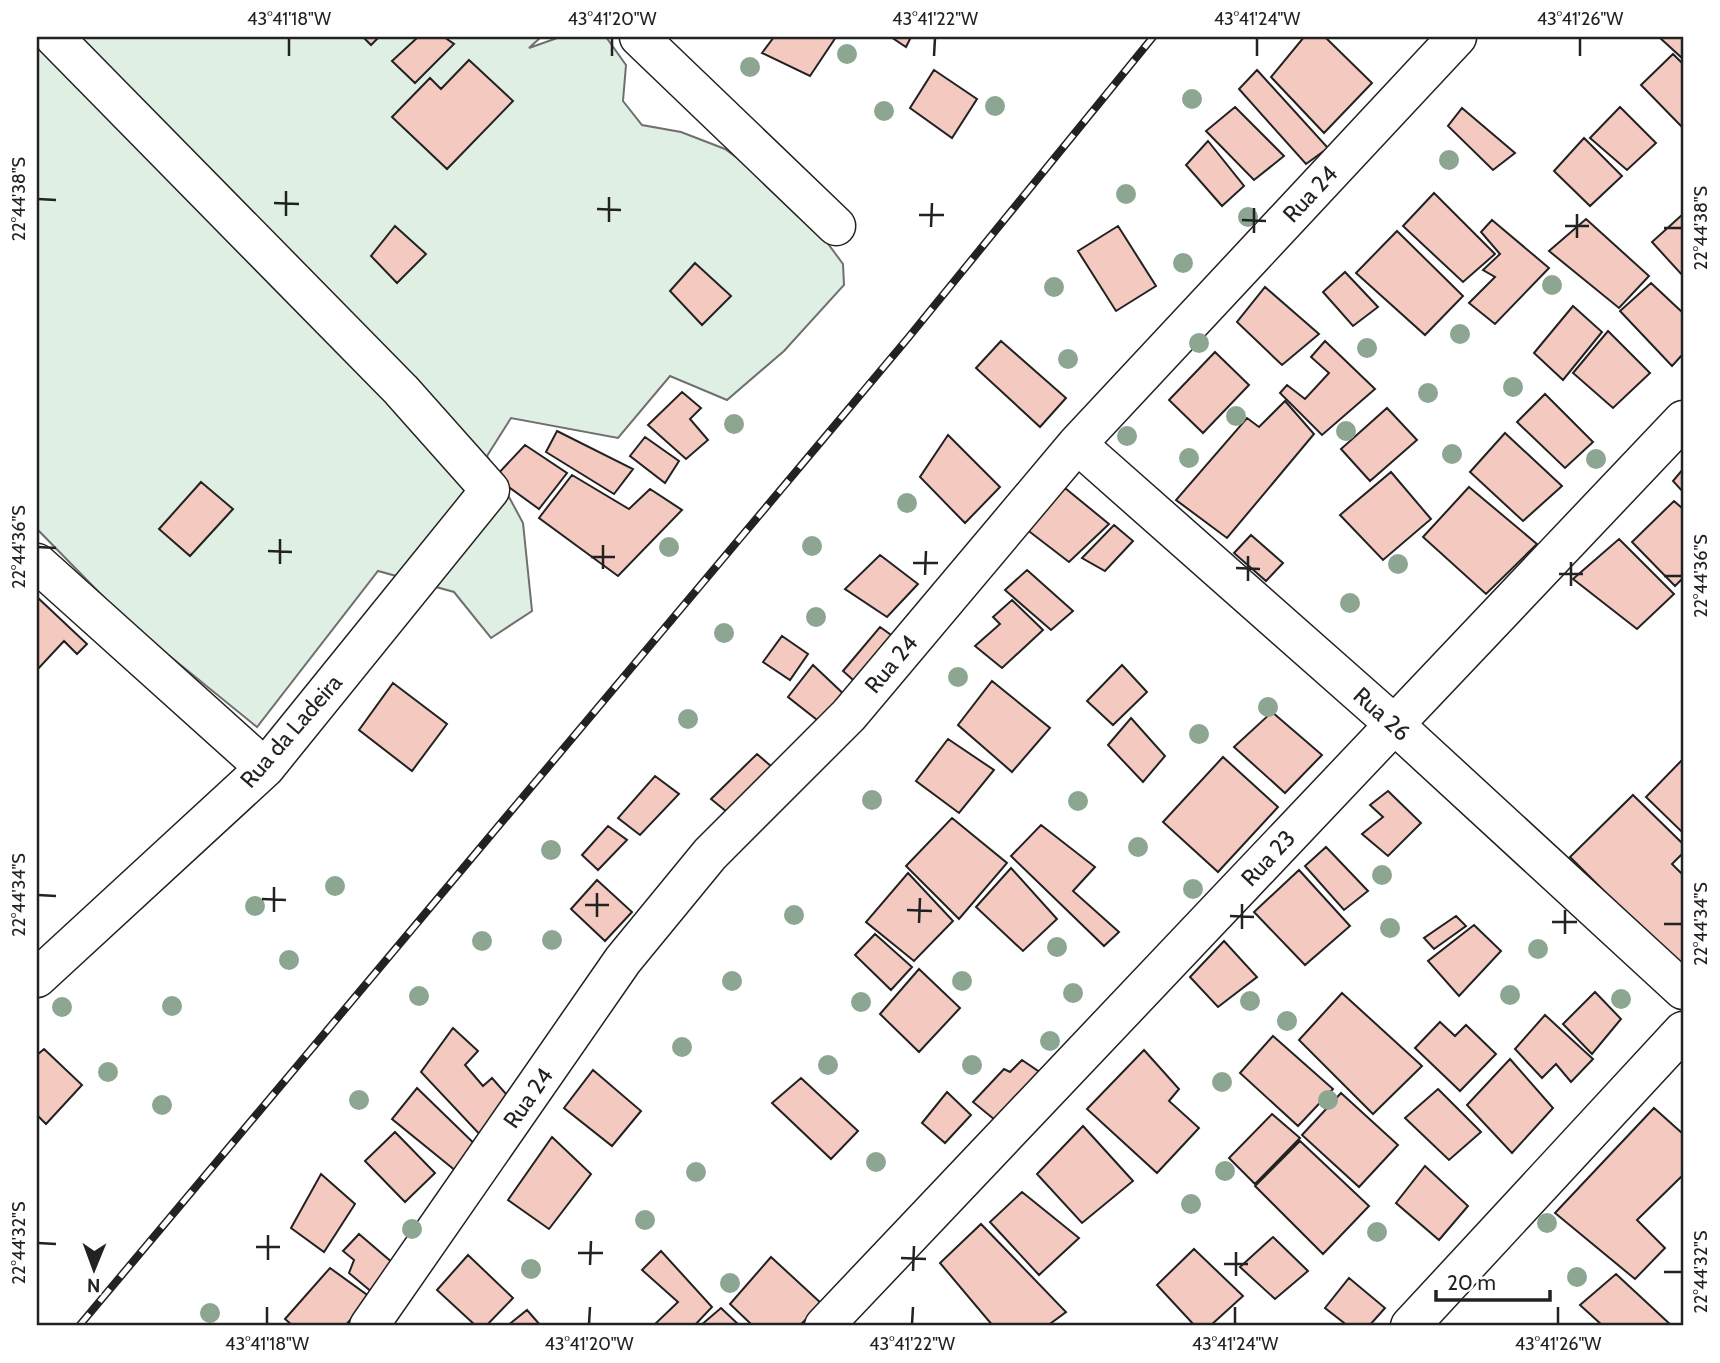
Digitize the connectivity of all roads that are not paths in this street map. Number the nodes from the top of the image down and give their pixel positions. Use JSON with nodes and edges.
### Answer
{"nodes":[{"id":1,"x":54,"y":37,"type":"edge"},
{"id":2,"x":639,"y":37,"type":"edge"},
{"id":3,"x":1457,"y":37,"type":"edge"},
{"id":4,"x":836,"y":226,"type":"dead end"},
{"id":5,"x":1683,"y":420,"type":"edge"},
{"id":6,"x":1077,"y":443,"type":"junction"},
{"id":7,"x":37,"y":563,"type":"edge"},
{"id":8,"x":1395,"y":725,"type":"junction"},
{"id":9,"x":265,"y":768,"type":"junction"},
{"id":10,"x":37,"y":978,"type":"edge"},
{"id":11,"x":1683,"y":990,"type":"edge"},
{"id":12,"x":1683,"y":1031,"type":"edge"},
{"id":13,"x":369,"y":1326,"type":"edge"},
{"id":14,"x":824,"y":1326,"type":"edge"},
{"id":15,"x":1409,"y":1326,"type":"edge"}],
"edges":[{"from":1,"to":9,"type":"street","name":"Rua da Ladeira"},
{"from":2,"to":4,"type":"street"},
{"from":3,"to":6,"type":"street","name":"Rua 24"},
{"from":5,"to":8,"type":"street","name":"Rua 23"},
{"from":6,"to":8,"type":"street","name":"Rua 26"},
{"from":6,"to":13,"type":"street","name":"Rua 24"},
{"from":7,"to":9,"type":"street"},
{"from":8,"to":11,"type":"street","name":"Rua 26"},
{"from":8,"to":14,"type":"street","name":"Rua 23"},
{"from":9,"to":10,"type":"street","name":"Rua da Ladeira"},
{"from":12,"to":15,"type":"street"}]}
